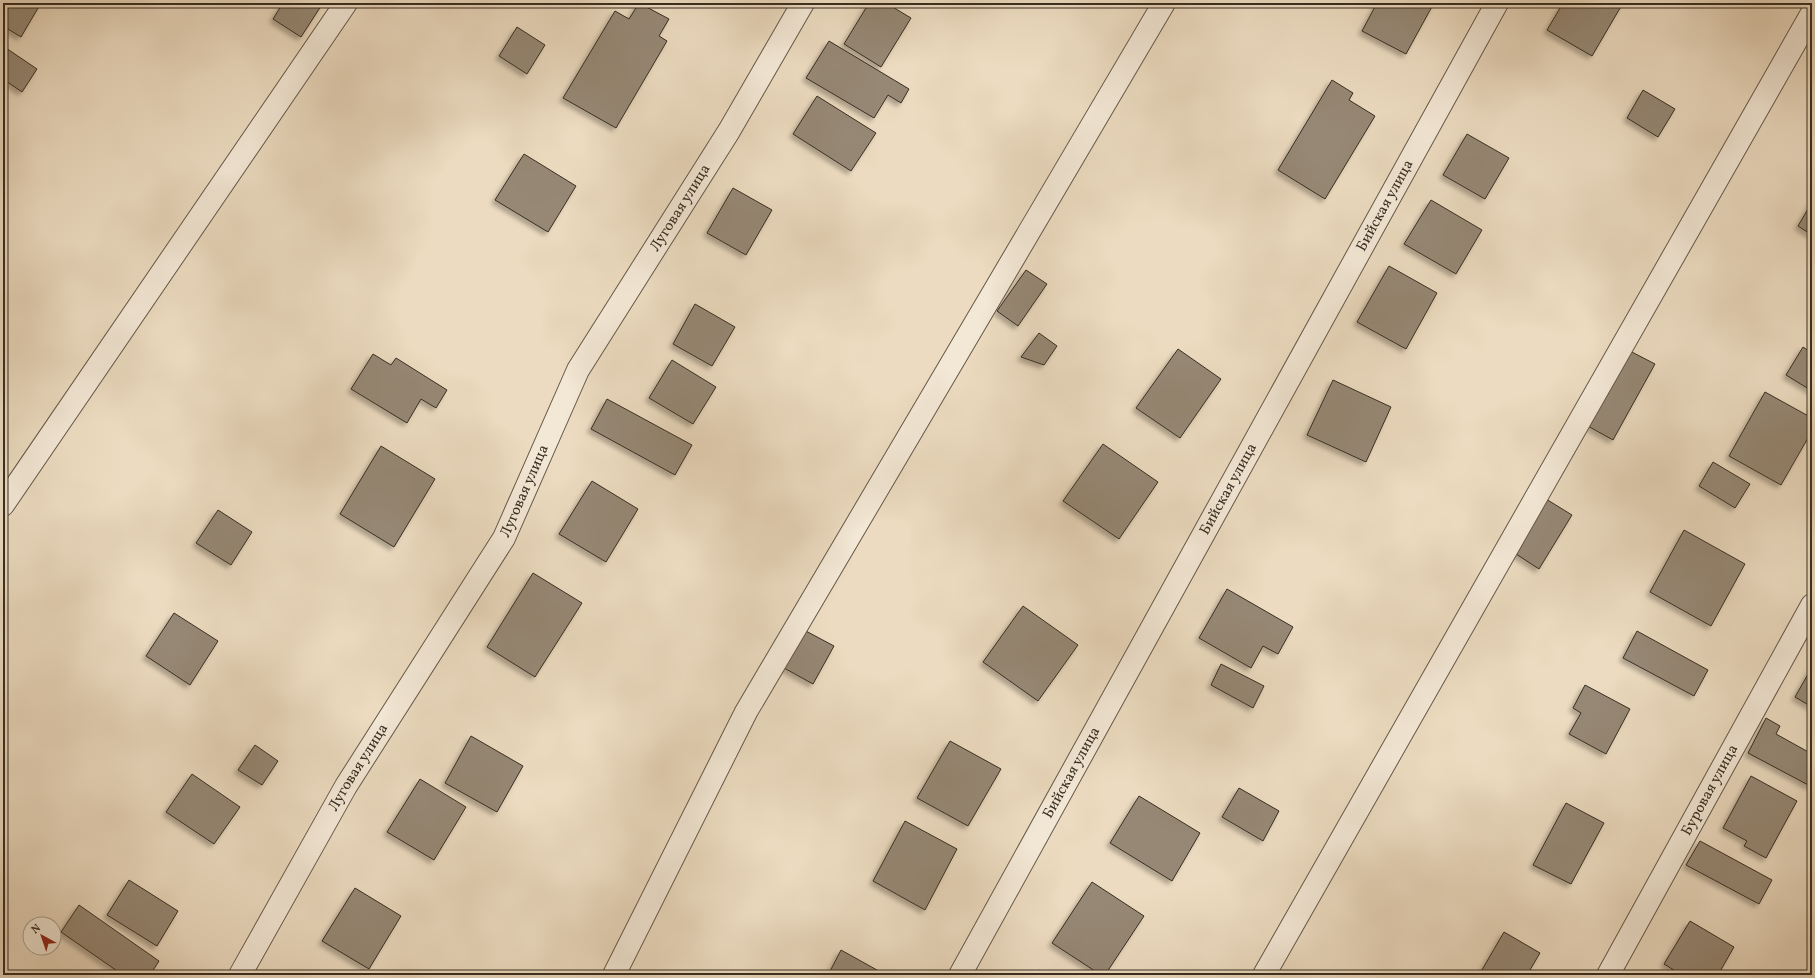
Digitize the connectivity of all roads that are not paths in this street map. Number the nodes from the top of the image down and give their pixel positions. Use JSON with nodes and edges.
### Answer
{"nodes":[{"id":1,"x":346,"y":3,"type":"edge"},
{"id":2,"x":803,"y":3,"type":"edge"},
{"id":3,"x":1164,"y":3,"type":"edge"},
{"id":4,"x":1498,"y":3,"type":"edge"},
{"id":5,"x":1812,"y":13,"type":"edge"},
{"id":6,"x":3,"y":505,"type":"edge"},
{"id":7,"x":1812,"y":605,"type":"edge"},
{"id":8,"x":240,"y":975,"type":"edge"},
{"id":9,"x":614,"y":975,"type":"edge"},
{"id":10,"x":960,"y":975,"type":"edge"},
{"id":11,"x":1264,"y":975,"type":"edge"},
{"id":12,"x":1608,"y":975,"type":"edge"}],
"edges":[{"from":1,"to":6,"type":"street"},
{"from":2,"to":8,"type":"street","name":"Луговая улица"},
{"from":3,"to":9,"type":"street"},
{"from":4,"to":10,"type":"street","name":"Бийская улица"},
{"from":5,"to":11,"type":"street"},
{"from":7,"to":12,"type":"street","name":"Буровая улица"}]}
